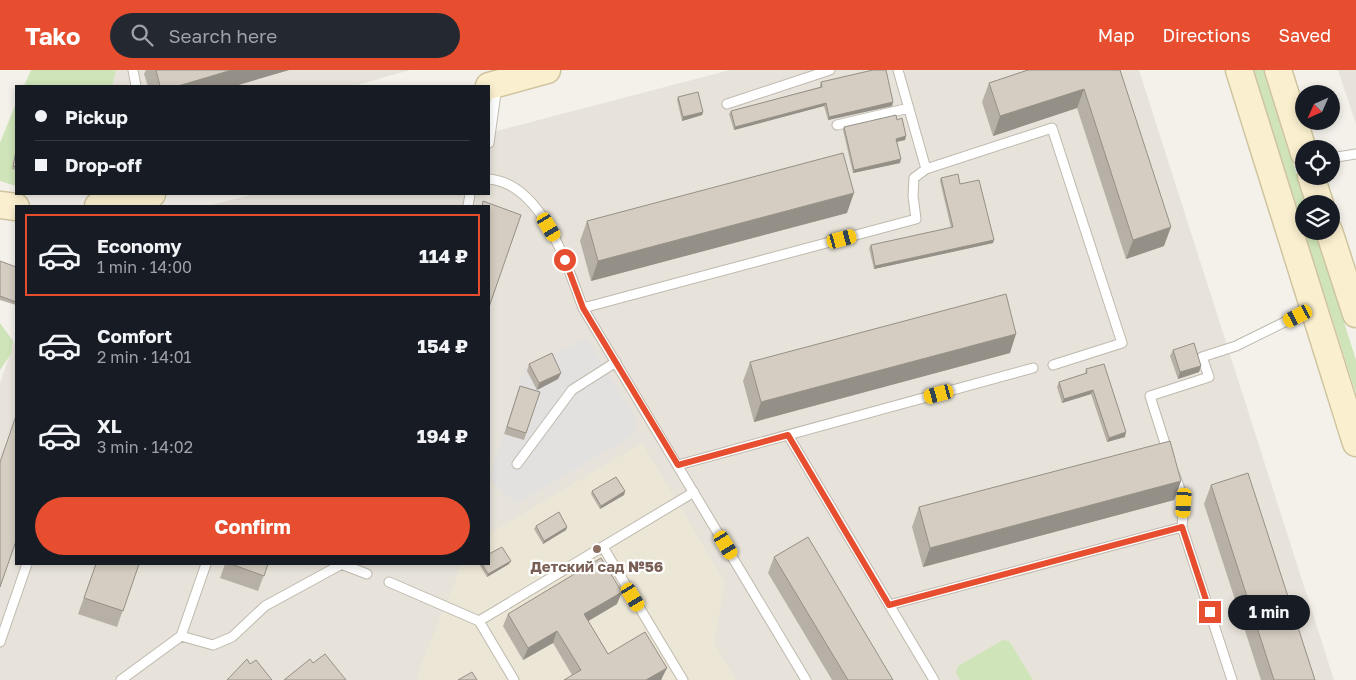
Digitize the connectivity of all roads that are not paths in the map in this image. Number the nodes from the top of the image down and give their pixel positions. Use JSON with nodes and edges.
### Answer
{"nodes":[{"id":1,"x":133,"y":70,"type":"edge"},
{"id":2,"x":547,"y":70,"type":"edge"},
{"id":3,"x":830,"y":70,"type":"edge"},
{"id":4,"x":898,"y":70,"type":"edge"},
{"id":5,"x":1239,"y":70,"type":"edge"},
{"id":6,"x":1278,"y":70,"type":"edge"},
{"id":7,"x":136,"y":85,"type":"edge"},
{"id":8,"x":493,"y":85,"type":"edge"},
{"id":9,"x":727,"y":104,"type":"dead end"},
{"id":10,"x":909,"y":108,"type":"junction"},
{"id":11,"x":837,"y":125,"type":"dead end"},
{"id":12,"x":490,"y":128,"type":"edge"},
{"id":13,"x":1300,"y":140,"type":"edge"},
{"id":14,"x":1356,"y":154,"type":"edge"},
{"id":15,"x":1340,"y":157,"type":"edge"},
{"id":16,"x":926,"y":169,"type":"junction"},
{"id":17,"x":490,"y":179,"type":"edge"},
{"id":18,"x":147,"y":195,"type":"edge"},
{"id":19,"x":0,"y":205,"type":"edge"},
{"id":20,"x":102,"y":205,"type":"edge"},
{"id":21,"x":15,"y":207,"type":"edge"},
{"id":22,"x":1332,"y":240,"type":"edge"},
{"id":23,"x":583,"y":308,"type":"junction"},
{"id":24,"x":1313,"y":308,"type":"junction"},
{"id":25,"x":1356,"y":314,"type":"edge"},
{"id":26,"x":616,"y":362,"type":"junction"},
{"id":27,"x":1053,"y":365,"type":"dead end"},
{"id":28,"x":1033,"y":368,"type":"dead end"},
{"id":29,"x":788,"y":435,"type":"junction"},
{"id":30,"x":1356,"y":443,"type":"edge"},
{"id":31,"x":518,"y":464,"type":"dead end"},
{"id":32,"x":678,"y":465,"type":"junction"},
{"id":33,"x":694,"y":492,"type":"junction"},
{"id":34,"x":1182,"y":527,"type":"junction"},
{"id":35,"x":603,"y":547,"type":"junction"},
{"id":36,"x":27,"y":565,"type":"edge"},
{"id":37,"x":206,"y":565,"type":"edge"},
{"id":38,"x":339,"y":565,"type":"edge"},
{"id":39,"x":344,"y":565,"type":"edge"},
{"id":40,"x":367,"y":574,"type":"dead end"},
{"id":41,"x":389,"y":582,"type":"dead end"},
{"id":42,"x":889,"y":605,"type":"junction"},
{"id":43,"x":479,"y":621,"type":"junction"},
{"id":44,"x":181,"y":636,"type":"junction"},
{"id":45,"x":0,"y":642,"type":"edge"},
{"id":46,"x":121,"y":680,"type":"edge"},
{"id":47,"x":514,"y":680,"type":"edge"},
{"id":48,"x":683,"y":680,"type":"edge"},
{"id":49,"x":806,"y":680,"type":"edge"},
{"id":50,"x":934,"y":680,"type":"edge"},
{"id":51,"x":1232,"y":680,"type":"edge"}],
"edges":[{"from":1,"to":7,"type":"lane"},
{"from":2,"to":8,"type":"main road"},
{"from":3,"to":9,"type":"lane"},
{"from":4,"to":10,"type":"lane"},
{"from":5,"to":24,"type":"main road"},
{"from":6,"to":13,"type":"main road"},
{"from":8,"to":12,"type":"lane"},
{"from":10,"to":11,"type":"lane"},
{"from":10,"to":16,"type":"lane"},
{"from":14,"to":15,"type":"lane"},
{"from":16,"to":23,"type":"lane"},
{"from":16,"to":27,"type":"lane"},
{"from":17,"to":23,"type":"lane"},
{"from":18,"to":20,"type":"main road"},
{"from":19,"to":21,"type":"main road"},
{"from":22,"to":25,"type":"main road"},
{"from":23,"to":26,"type":"lane"},
{"from":24,"to":30,"type":"main road"},
{"from":24,"to":34,"type":"lane"},
{"from":26,"to":31,"type":"lane"},
{"from":26,"to":32,"type":"lane"},
{"from":28,"to":29,"type":"lane"},
{"from":29,"to":32,"type":"lane"},
{"from":29,"to":42,"type":"lane"},
{"from":32,"to":33,"type":"lane"},
{"from":33,"to":35,"type":"lane"},
{"from":33,"to":49,"type":"lane"},
{"from":34,"to":42,"type":"lane"},
{"from":34,"to":51,"type":"lane"},
{"from":35,"to":43,"type":"lane"},
{"from":35,"to":48,"type":"lane"},
{"from":36,"to":45,"type":"lane"},
{"from":37,"to":44,"type":"lane"},
{"from":38,"to":44,"type":"lane"},
{"from":39,"to":40,"type":"lane"},
{"from":41,"to":43,"type":"lane"},
{"from":42,"to":50,"type":"lane"},
{"from":43,"to":47,"type":"lane"},
{"from":44,"to":46,"type":"lane"}]}
